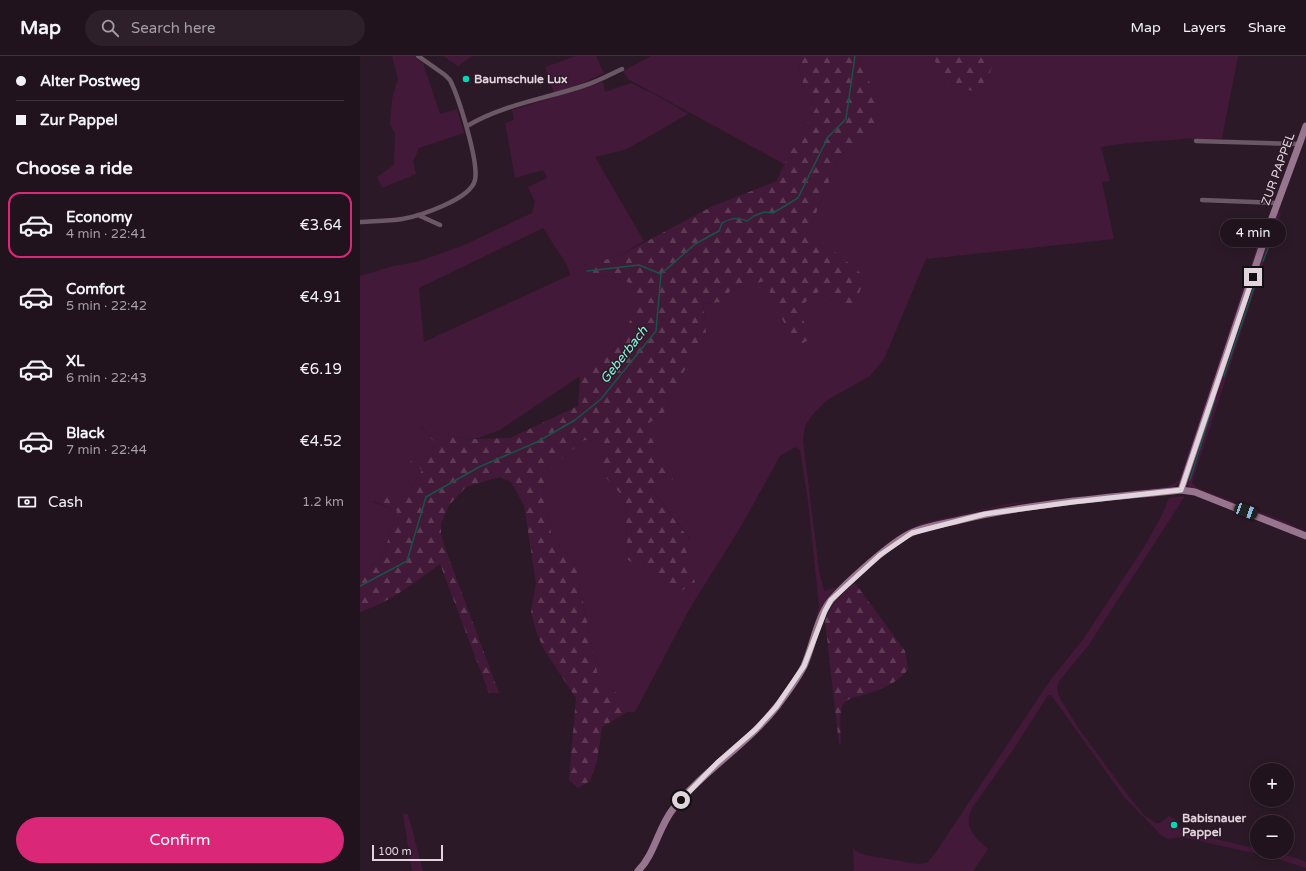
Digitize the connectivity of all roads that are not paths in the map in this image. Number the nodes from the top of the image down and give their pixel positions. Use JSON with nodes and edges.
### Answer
{"nodes":[{"id":1,"x":418,"y":56,"type":"edge"},
{"id":2,"x":622,"y":69,"type":"dead end"},
{"id":3,"x":467,"y":126,"type":"junction"},
{"id":4,"x":1306,"y":126,"type":"edge"},
{"id":5,"x":1196,"y":141,"type":"dead end"},
{"id":6,"x":1302,"y":141,"type":"edge"},
{"id":7,"x":1202,"y":200,"type":"dead end"},
{"id":8,"x":1277,"y":204,"type":"junction"},
{"id":9,"x":418,"y":215,"type":"junction"},
{"id":10,"x":360,"y":222,"type":"edge"},
{"id":11,"x":440,"y":225,"type":"dead end"},
{"id":12,"x":1181,"y":490,"type":"junction"},
{"id":13,"x":1306,"y":536,"type":"edge"},
{"id":14,"x":638,"y":871,"type":"edge"}],
"edges":[{"from":1,"to":3,"type":"street"},
{"from":2,"to":3,"type":"street"},
{"from":3,"to":9,"type":"street"},
{"from":4,"to":6,"type":"street","name":"ZUR PAPPEL"},
{"from":5,"to":6,"type":"street"},
{"from":6,"to":8,"type":"street","name":"ZUR PAPPEL"},
{"from":7,"to":8,"type":"street"},
{"from":8,"to":12,"type":"street","name":"ZUR PAPPEL"},
{"from":9,"to":10,"type":"street"},
{"from":9,"to":11,"type":"street"},
{"from":12,"to":13,"type":"street"},
{"from":12,"to":14,"type":"street"}]}
